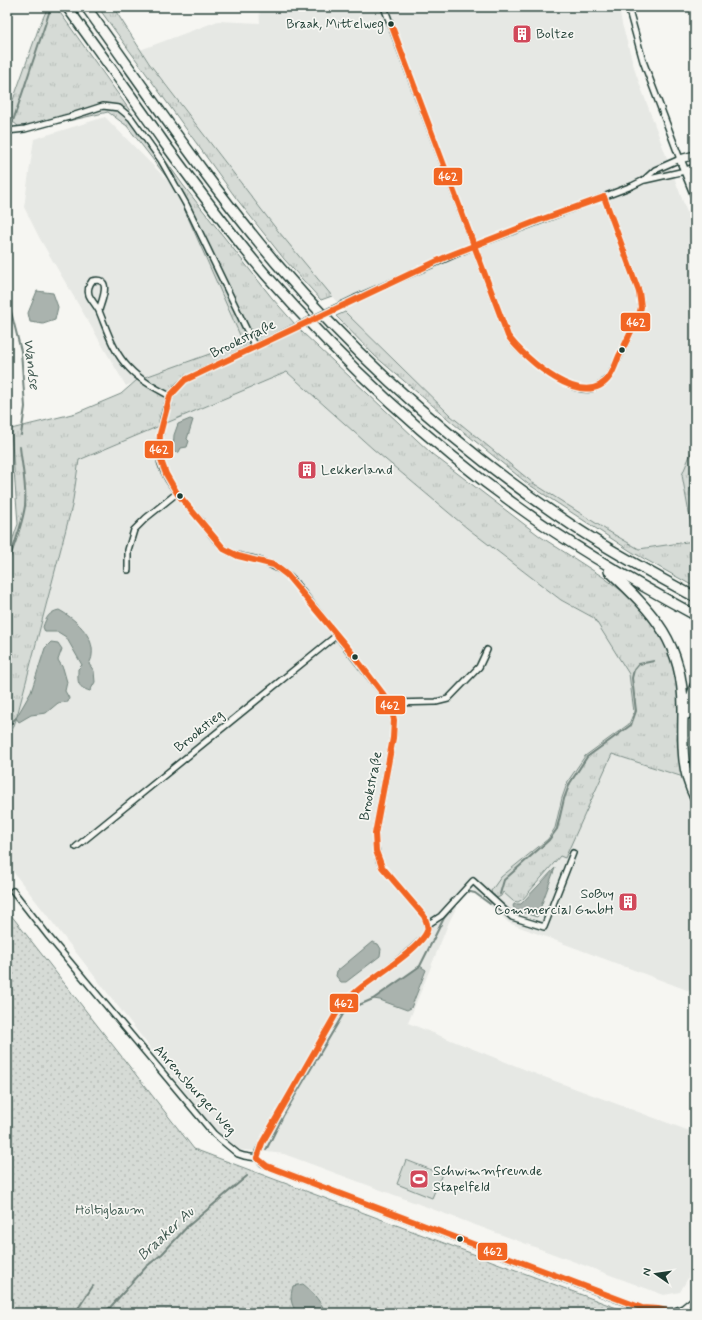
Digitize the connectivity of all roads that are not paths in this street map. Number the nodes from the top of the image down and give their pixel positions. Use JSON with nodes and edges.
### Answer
{"nodes":[{"id":1,"x":67,"y":7,"type":"edge"},
{"id":2,"x":86,"y":7,"type":"edge"},
{"id":3,"x":384,"y":7,"type":"edge"},
{"id":4,"x":628,"y":7,"type":"edge"},
{"id":5,"x":7,"y":131,"type":"edge"},
{"id":6,"x":695,"y":155,"type":"edge"},
{"id":7,"x":680,"y":159,"type":"junction"},
{"id":8,"x":695,"y":168,"type":"edge"},
{"id":9,"x":685,"y":171,"type":"junction"},
{"id":10,"x":644,"y":180,"type":"junction"},
{"id":11,"x":695,"y":196,"type":"edge"},
{"id":12,"x":604,"y":197,"type":"junction"},
{"id":13,"x":474,"y":246,"type":"junction"},
{"id":14,"x":98,"y":310,"type":"junction"},
{"id":15,"x":256,"y":347,"type":"junction"},
{"id":16,"x":170,"y":396,"type":"junction"},
{"id":17,"x":177,"y":493,"type":"junction"},
{"id":18,"x":596,"y":559,"type":"junction"},
{"id":19,"x":128,"y":570,"type":"dead end"},
{"id":20,"x":695,"y":597,"type":"edge"},
{"id":21,"x":695,"y":615,"type":"edge"},
{"id":22,"x":337,"y":635,"type":"junction"},
{"id":23,"x":487,"y":650,"type":"dead end"},
{"id":24,"x":695,"y":686,"type":"edge"},
{"id":25,"x":390,"y":703,"type":"junction"},
{"id":26,"x":682,"y":741,"type":"junction"},
{"id":27,"x":695,"y":798,"type":"edge"},
{"id":28,"x":76,"y":847,"type":"dead end"},
{"id":29,"x":573,"y":853,"type":"dead end"},
{"id":30,"x":13,"y":890,"type":"dead end"},
{"id":31,"x":427,"y":925,"type":"junction"},
{"id":32,"x":257,"y":1158,"type":"junction"},
{"id":33,"x":695,"y":1298,"type":"edge"},
{"id":34,"x":642,"y":1308,"type":"junction"},
{"id":35,"x":674,"y":1312,"type":"edge"},
{"id":36,"x":653,"y":1313,"type":"edge"}],
"edges":[{"from":1,"to":18,"type":"highway"},
{"from":2,"to":20,"type":"highway"},
{"from":3,"to":13,"type":"street"},
{"from":4,"to":7,"type":"street"},
{"from":5,"to":15,"type":"street"},
{"from":6,"to":7,"type":"main road"},
{"from":7,"to":9,"type":"main road"},
{"from":7,"to":10,"type":"street","name":"Brookstraße"},
{"from":8,"to":9,"type":"main road"},
{"from":9,"to":10,"type":"street","name":"Brookstraße"},
{"from":9,"to":11,"type":"main road"},
{"from":10,"to":12,"type":"street","name":"Brookstraße"},
{"from":12,"to":13,"type":"street","name":"Brookstraße"},
{"from":12,"to":13,"type":"street"},
{"from":13,"to":15,"type":"street","name":"Brookstraße","bridge":true},
{"from":14,"to":14,"type":"street"},
{"from":14,"to":16,"type":"street"},
{"from":15,"to":16,"type":"street","name":"Brookstraße"},
{"from":16,"to":17,"type":"street","name":"Brookstraße"},
{"from":17,"to":19,"type":"street"},
{"from":17,"to":22,"type":"street","name":"Brookstraße"},
{"from":18,"to":21,"type":"highway"},
{"from":18,"to":26,"type":"highway"},
{"from":22,"to":25,"type":"street","name":"Brookstraße"},
{"from":22,"to":28,"type":"street","name":"Brookstieg"},
{"from":23,"to":25,"type":"street"},
{"from":24,"to":26,"type":"highway"},
{"from":25,"to":31,"type":"street","name":"Brookstraße"},
{"from":26,"to":27,"type":"highway"},
{"from":29,"to":31,"type":"street"},
{"from":30,"to":32,"type":"street","name":"Ahrensburger Weg"},
{"from":31,"to":32,"type":"street"},
{"from":32,"to":34,"type":"street","name":"Ahrensburger Weg"},
{"from":33,"to":35,"type":"street","name":"Ahrensburger Weg"},
{"from":34,"to":35,"type":"street","name":"Ahrensburger Weg"},
{"from":34,"to":36,"type":"street","name":"Ahrensburger Weg"}]}
